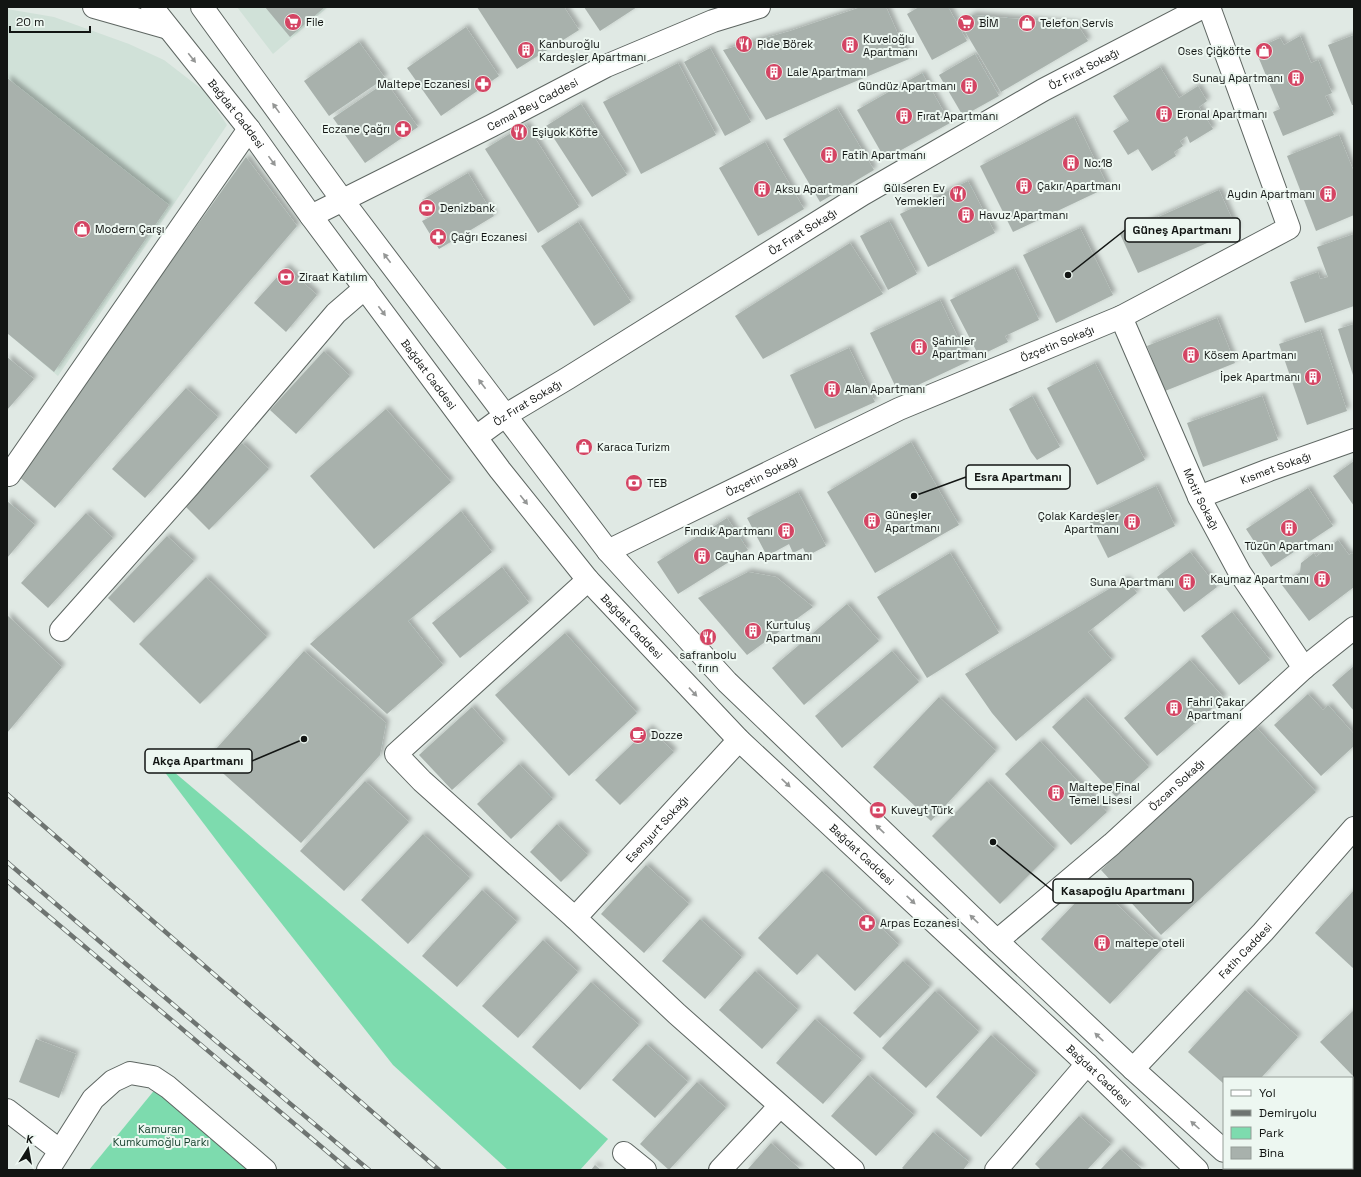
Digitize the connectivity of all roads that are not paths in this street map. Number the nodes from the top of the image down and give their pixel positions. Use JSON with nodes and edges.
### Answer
{"nodes":[{"id":1,"x":94,"y":7,"type":"edge"},
{"id":2,"x":152,"y":7,"type":"edge"},
{"id":3,"x":202,"y":7,"type":"edge"},
{"id":4,"x":759,"y":7,"type":"edge"},
{"id":5,"x":1203,"y":7,"type":"edge"},
{"id":6,"x":1209,"y":7,"type":"edge"},
{"id":7,"x":168,"y":28,"type":"junction"},
{"id":8,"x":249,"y":129,"type":"junction"},
{"id":9,"x":343,"y":201,"type":"junction"},
{"id":10,"x":312,"y":216,"type":"junction"},
{"id":11,"x":365,"y":288,"type":"junction"},
{"id":12,"x":1121,"y":317,"type":"junction"},
{"id":13,"x":506,"y":414,"type":"junction"},
{"id":14,"x":476,"y":437,"type":"junction"},
{"id":15,"x":1354,"y":440,"type":"edge"},
{"id":16,"x":9,"y":475,"type":"dead end"},
{"id":17,"x":1198,"y":497,"type":"junction"},
{"id":18,"x":608,"y":551,"type":"junction"},
{"id":19,"x":588,"y":580,"type":"junction"},
{"id":20,"x":1354,"y":628,"type":"edge"},
{"id":21,"x":62,"y":630,"type":"dead end"},
{"id":22,"x":1304,"y":668,"type":"junction"},
{"id":23,"x":739,"y":740,"type":"junction"},
{"id":24,"x":1354,"y":828,"type":"edge"},
{"id":25,"x":574,"y":918,"type":"junction"},
{"id":26,"x":997,"y":941,"type":"junction"},
{"id":27,"x":1087,"y":1064,"type":"junction"},
{"id":28,"x":1133,"y":1069,"type":"junction"},
{"id":29,"x":780,"y":1106,"type":"junction"},
{"id":30,"x":7,"y":1110,"type":"edge"},
{"id":31,"x":59,"y":1150,"type":"junction"},
{"id":32,"x":1223,"y":1150,"type":"edge"},
{"id":33,"x":624,"y":1153,"type":"dead end"},
{"id":34,"x":48,"y":1170,"type":"edge"},
{"id":35,"x":265,"y":1170,"type":"edge"},
{"id":36,"x":645,"y":1170,"type":"edge"},
{"id":37,"x":720,"y":1170,"type":"edge"},
{"id":38,"x":853,"y":1170,"type":"edge"},
{"id":39,"x":996,"y":1170,"type":"edge"},
{"id":40,"x":1197,"y":1170,"type":"edge"}],
"edges":[{"from":1,"to":7,"type":"street"},
{"from":2,"to":7,"type":"street","name":"Bağdat Caddesi"},
{"from":9,"to":3,"type":"street","one_way":true},
{"from":4,"to":9,"type":"street","name":"Cemal Bey Caddesi"},
{"from":5,"to":13,"type":"street","name":"Öz Fırat Sokağı"},
{"from":6,"to":12,"type":"street","name":"Özçetin Sokağı"},
{"from":7,"to":8,"type":"street","name":"Bağdat Caddesi","one_way":true},
{"from":8,"to":10,"type":"street","name":"Bağdat Caddesi","one_way":true},
{"from":8,"to":16,"type":"street"},
{"from":9,"to":10,"type":"street","name":"Cemal Bey Caddesi"},
{"from":13,"to":9,"type":"street","one_way":true},
{"from":10,"to":11,"type":"street","name":"Bağdat Caddesi"},
{"from":11,"to":14,"type":"street","name":"Bağdat Caddesi","one_way":true},
{"from":11,"to":21,"type":"street"},
{"from":12,"to":17,"type":"street","name":"Motif Sokağı"},
{"from":12,"to":18,"type":"street","name":"Özçetin Sokağı"},
{"from":13,"to":14,"type":"street","name":"Öz Fırat Sokağı"},
{"from":13,"to":18,"type":"street"},
{"from":14,"to":19,"type":"street","name":"Bağdat Caddesi","one_way":true},
{"from":15,"to":17,"type":"street","name":"Kısmet Sokağı"},
{"from":17,"to":22,"type":"street","name":"Motif Sokağı"},
{"from":26,"to":18,"type":"street","one_way":true},
{"from":19,"to":23,"type":"street","name":"Bağdat Caddesi","one_way":true},
{"from":19,"to":25,"type":"street"},
{"from":20,"to":22,"type":"street","name":"Özcan Sokağı"},
{"from":22,"to":26,"type":"street","name":"Özcan Sokağı"},
{"from":23,"to":25,"type":"street","name":"Esenyurt Sokağı"},
{"from":23,"to":27,"type":"street","name":"Bağdat Caddesi","one_way":true},
{"from":24,"to":28,"type":"street","name":"Fatih Caddesi"},
{"from":25,"to":29,"type":"street"},
{"from":28,"to":26,"type":"street","one_way":true},
{"from":27,"to":39,"type":"street"},
{"from":27,"to":40,"type":"street","name":"Bağdat Caddesi"},
{"from":32,"to":28,"type":"street","one_way":true},
{"from":29,"to":37,"type":"street"},
{"from":29,"to":38,"type":"street"},
{"from":30,"to":31,"type":"street"},
{"from":31,"to":34,"type":"street"},
{"from":31,"to":35,"type":"street"},
{"from":33,"to":36,"type":"street"}]}
